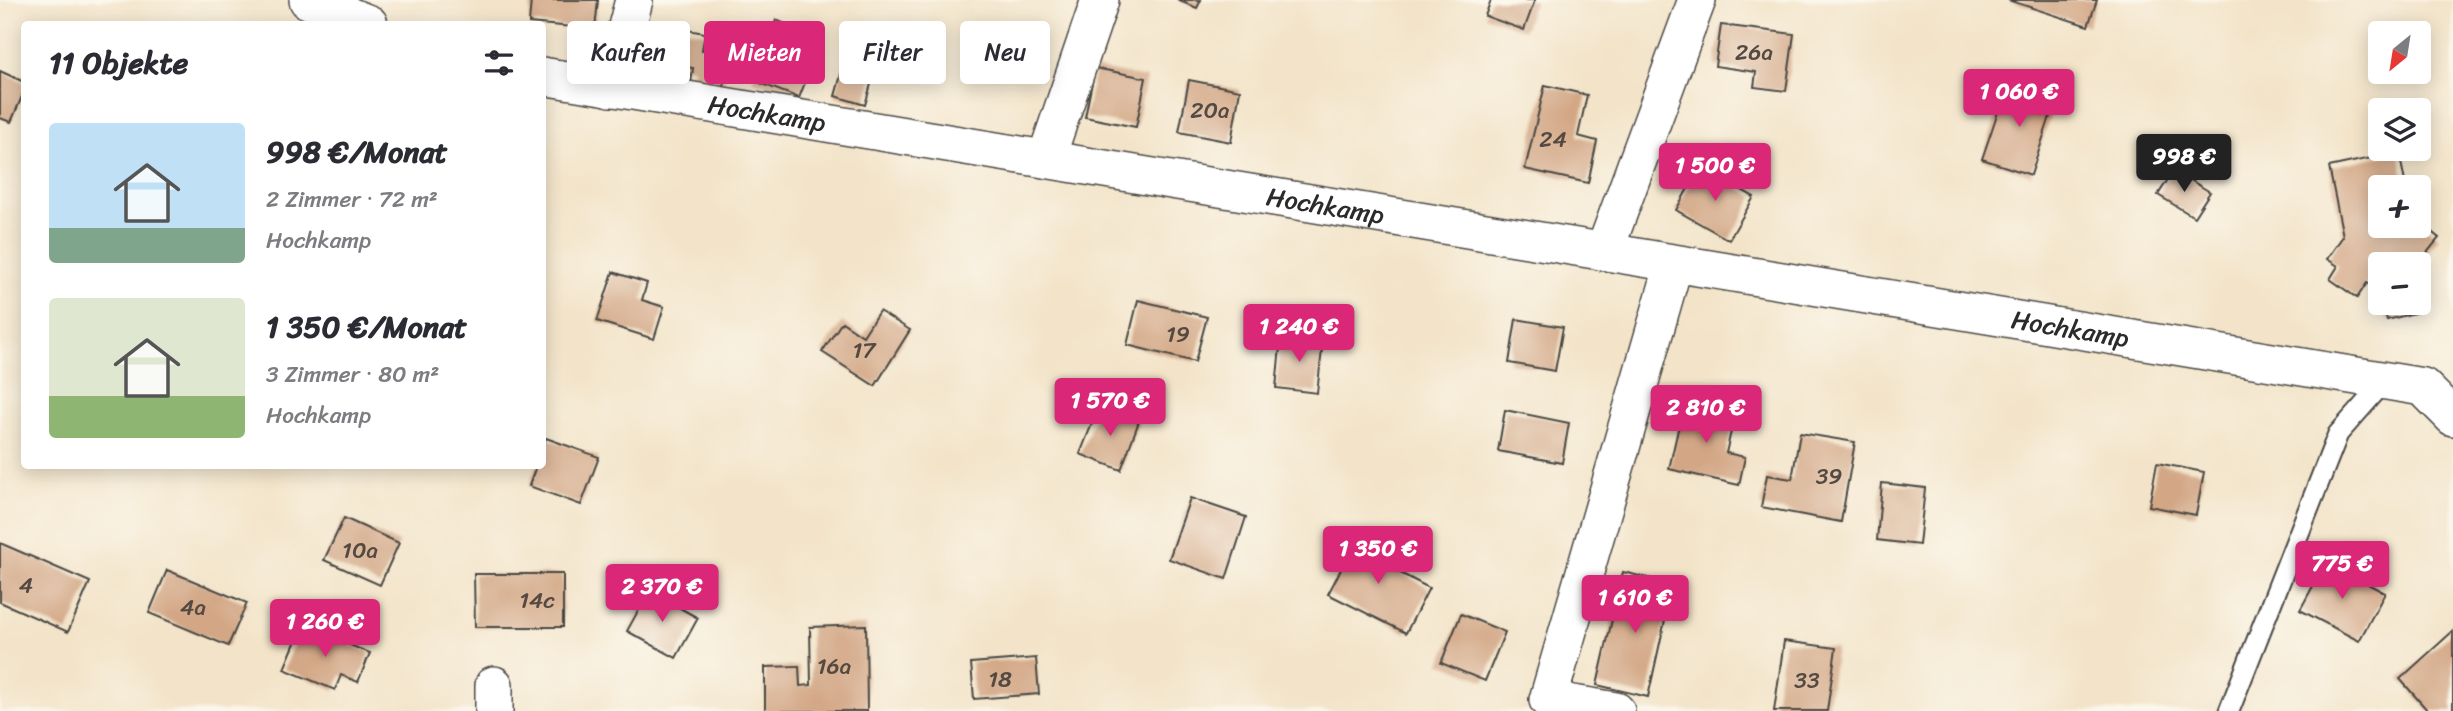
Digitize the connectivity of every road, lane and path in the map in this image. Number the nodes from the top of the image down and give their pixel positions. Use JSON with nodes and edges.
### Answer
{"nodes":[{"id":1,"x":308,"y":0,"type":"edge"},
{"id":2,"x":634,"y":0,"type":"edge"},
{"id":3,"x":1100,"y":0,"type":"edge"},
{"id":4,"x":1697,"y":0,"type":"edge"},
{"id":5,"x":357,"y":21,"type":"edge"},
{"id":6,"x":546,"y":77,"type":"edge"},
{"id":7,"x":611,"y":88,"type":"junction"},
{"id":8,"x":1046,"y":159,"type":"junction"},
{"id":9,"x":1604,"y":252,"type":"junction"},
{"id":10,"x":1674,"y":264,"type":"junction"},
{"id":11,"x":2384,"y":382,"type":"junction"},
{"id":12,"x":2453,"y":416,"type":"edge"},
{"id":13,"x":1616,"y":711,"type":"edge"},
{"id":14,"x":2229,"y":711,"type":"edge"}],
"edges":[{"from":1,"to":5,"type":"street"},
{"from":2,"to":7,"type":"street"},
{"from":3,"to":8,"type":"street"},
{"from":4,"to":9,"type":"street"},
{"from":6,"to":7,"type":"street","name":"Hochkamp"},
{"from":7,"to":8,"type":"street","name":"Hochkamp"},
{"from":8,"to":9,"type":"street","name":"Hochkamp"},
{"from":9,"to":10,"type":"street","name":"Hochkamp"},
{"from":10,"to":11,"type":"street","name":"Hochkamp"},
{"from":10,"to":13,"type":"street"},
{"from":11,"to":12,"type":"street","name":"Hochkamp"},
{"from":11,"to":14,"type":"lane"}]}
